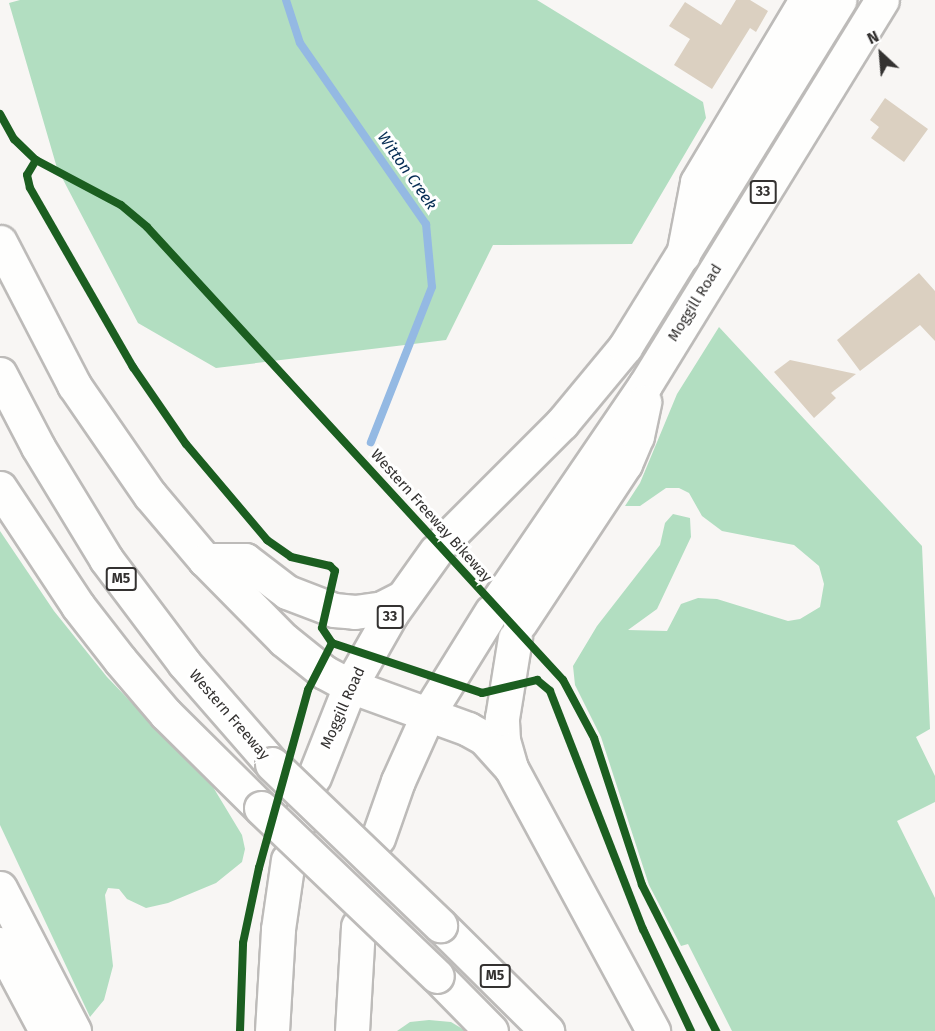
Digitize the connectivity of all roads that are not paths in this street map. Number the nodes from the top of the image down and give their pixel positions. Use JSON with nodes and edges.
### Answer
{"nodes":[{"id":1,"x":806,"y":0,"type":"edge"},
{"id":2,"x":839,"y":0,"type":"edge"},
{"id":3,"x":882,"y":0,"type":"edge"},
{"id":4,"x":0,"y":242,"type":"edge"},
{"id":5,"x":683,"y":255,"type":"junction"},
{"id":6,"x":0,"y":374,"type":"edge"},
{"id":7,"x":0,"y":488,"type":"edge"},
{"id":8,"x":206,"y":560,"type":"junction"},
{"id":9,"x":402,"y":598,"type":"junction"},
{"id":10,"x":506,"y":618,"type":"junction"},
{"id":11,"x":350,"y":686,"type":"junction"},
{"id":12,"x":429,"y":712,"type":"junction"},
{"id":13,"x":511,"y":768,"type":"junction"},
{"id":14,"x":314,"y":777,"type":"dead end"},
{"id":15,"x":378,"y":838,"type":"dead end"},
{"id":16,"x":288,"y":860,"type":"dead end"},
{"id":17,"x":0,"y":888,"type":"edge"},
{"id":18,"x":358,"y":926,"type":"dead end"},
{"id":19,"x":0,"y":944,"type":"edge"},
{"id":20,"x":46,"y":1031,"type":"edge"},
{"id":21,"x":74,"y":1031,"type":"edge"},
{"id":22,"x":272,"y":1031,"type":"edge"},
{"id":23,"x":352,"y":1031,"type":"edge"},
{"id":24,"x":491,"y":1031,"type":"edge"},
{"id":25,"x":547,"y":1031,"type":"edge"},
{"id":26,"x":653,"y":1031,"type":"edge"}],
"edges":[{"from":1,"to":5,"type":"main road","name":"Moggill Road"},
{"from":2,"to":5,"type":"main road","name":"Moggill Road","number":"33"},
{"from":3,"to":10,"type":"main road","name":"Moggill Road","number":"33"},
{"from":4,"to":8,"type":"main road"},
{"from":5,"to":9,"type":"main road","name":"Moggill Road","number":"33"},
{"from":6,"to":25,"type":"main road","name":"Western Freeway","number":"M5","bridge":true},
{"from":7,"to":24,"type":"main road","number":"M5","bridge":true},
{"from":8,"to":9,"type":"main road"},
{"from":8,"to":11,"type":"main road"},
{"from":9,"to":11,"type":"main road","name":"Moggill Road","number":"33"},
{"from":10,"to":12,"type":"main road","name":"Moggill Road","number":"33"},
{"from":10,"to":13,"type":"main road"},
{"from":11,"to":12,"type":"main road"},
{"from":11,"to":14,"type":"main road","name":"Moggill Road","number":"33"},
{"from":12,"to":13,"type":"main road"},
{"from":12,"to":15,"type":"main road","name":"Moggill Road","number":"33"},
{"from":13,"to":26,"type":"main road"},
{"from":16,"to":22,"type":"main road"},
{"from":17,"to":21,"type":"main road"},
{"from":18,"to":23,"type":"main road"},
{"from":19,"to":20,"type":"main road"}]}
